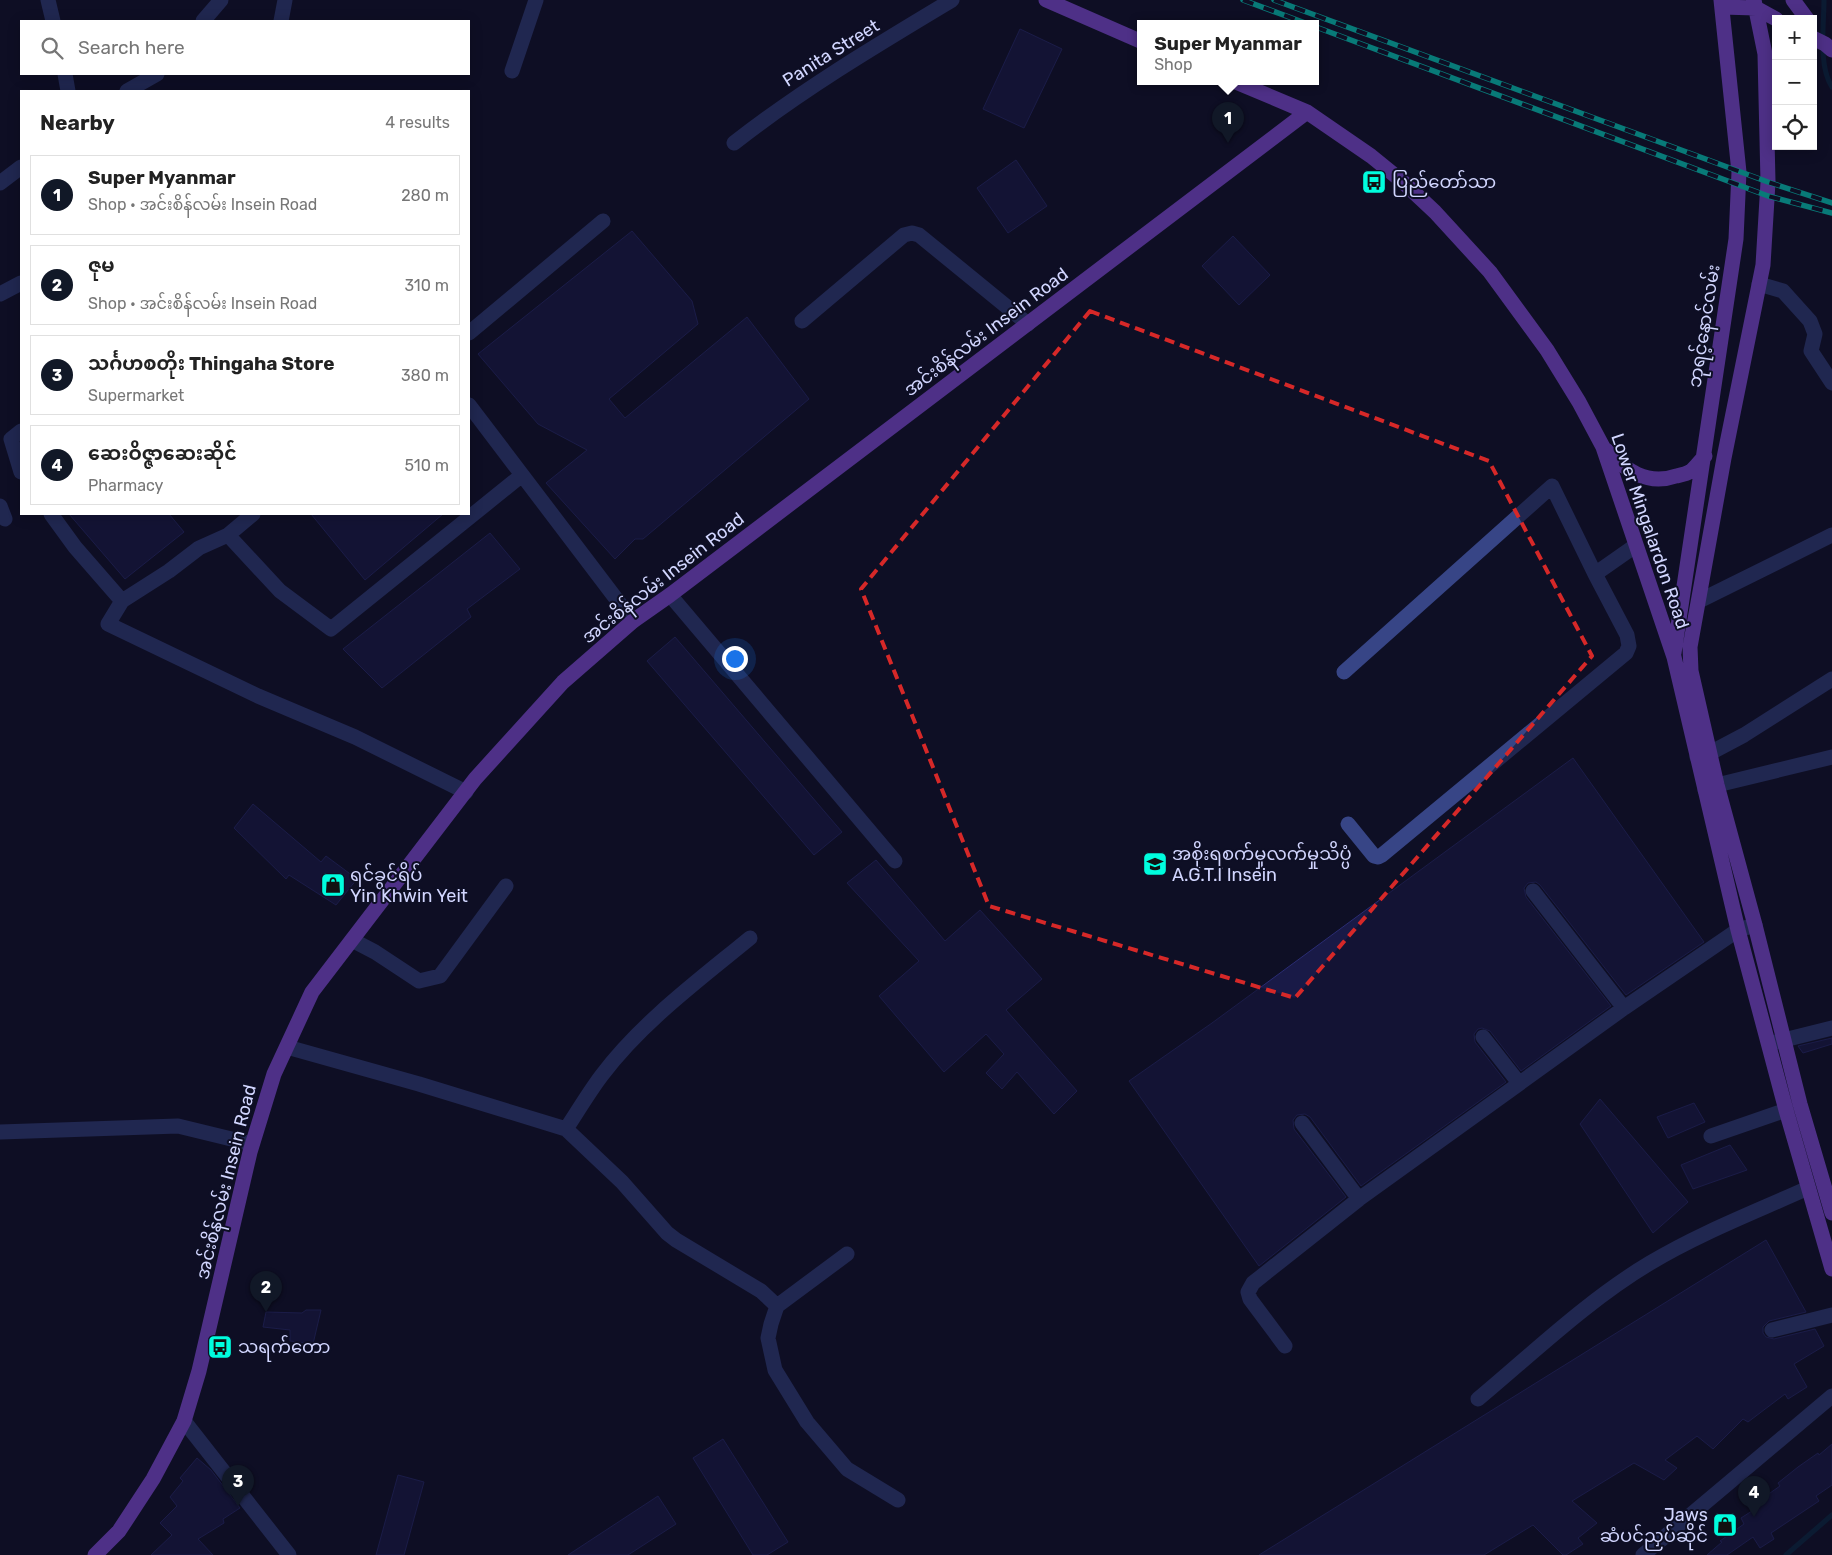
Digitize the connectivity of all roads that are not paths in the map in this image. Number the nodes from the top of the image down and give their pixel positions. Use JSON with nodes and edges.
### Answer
{"nodes":[{"id":1,"x":48,"y":0,"type":"edge"},
{"id":2,"x":221,"y":0,"type":"edge"},
{"id":3,"x":285,"y":0,"type":"edge"},
{"id":4,"x":536,"y":0,"type":"edge"},
{"id":5,"x":952,"y":0,"type":"edge"},
{"id":6,"x":1046,"y":0,"type":"edge"},
{"id":7,"x":1793,"y":0,"type":"edge"},
{"id":8,"x":1721,"y":3,"type":"edge"},
{"id":9,"x":1755,"y":4,"type":"edge"},
{"id":10,"x":1805,"y":15,"type":"edge"},
{"id":11,"x":1772,"y":16,"type":"edge"},
{"id":12,"x":52,"y":20,"type":"edge"},
{"id":13,"x":203,"y":20,"type":"edge"},
{"id":14,"x":281,"y":20,"type":"edge"},
{"id":15,"x":1137,"y":40,"type":"edge"},
{"id":16,"x":1770,"y":51,"type":"edge"},
{"id":17,"x":512,"y":71,"type":"dead end"},
{"id":18,"x":64,"y":75,"type":"edge"},
{"id":19,"x":155,"y":75,"type":"edge"},
{"id":20,"x":1243,"y":85,"type":"edge"},
{"id":21,"x":68,"y":90,"type":"edge"},
{"id":22,"x":129,"y":90,"type":"edge"},
{"id":23,"x":1307,"y":112,"type":"junction"},
{"id":24,"x":734,"y":143,"type":"dead end"},
{"id":25,"x":20,"y":168,"type":"edge"},
{"id":26,"x":0,"y":183,"type":"edge"},
{"id":27,"x":603,"y":221,"type":"dead end"},
{"id":28,"x":20,"y":284,"type":"edge"},
{"id":29,"x":1759,"y":284,"type":"junction"},
{"id":30,"x":0,"y":294,"type":"edge"},
{"id":31,"x":802,"y":321,"type":"dead end"},
{"id":32,"x":1028,"y":324,"type":"junction"},
{"id":33,"x":470,"y":332,"type":"edge"},
{"id":34,"x":1832,"y":383,"type":"edge"},
{"id":35,"x":470,"y":406,"type":"edge"},
{"id":36,"x":20,"y":432,"type":"edge"},
{"id":37,"x":1603,"y":447,"type":"junction"},
{"id":38,"x":1705,"y":456,"type":"junction"},
{"id":39,"x":20,"y":469,"type":"edge"},
{"id":40,"x":522,"y":475,"type":"junction"},
{"id":41,"x":52,"y":515,"type":"edge"},
{"id":42,"x":253,"y":515,"type":"edge"},
{"id":43,"x":228,"y":535,"type":"junction"},
{"id":44,"x":1832,"y":536,"type":"edge"},
{"id":45,"x":1635,"y":546,"type":"junction"},
{"id":46,"x":1595,"y":574,"type":"junction"},
{"id":47,"x":670,"y":595,"type":"junction"},
{"id":48,"x":122,"y":601,"type":"junction"},
{"id":49,"x":1699,"y":601,"type":"junction"},
{"id":50,"x":633,"y":621,"type":"junction"},
{"id":51,"x":1674,"y":657,"type":"junction"},
{"id":52,"x":1691,"y":671,"type":"junction"},
{"id":53,"x":1344,"y":672,"type":"dead end"},
{"id":54,"x":1832,"y":679,"type":"edge"},
{"id":55,"x":1703,"y":755,"type":"junction"},
{"id":56,"x":1832,"y":756,"type":"edge"},
{"id":57,"x":1710,"y":788,"type":"junction"},
{"id":58,"x":466,"y":792,"type":"junction"},
{"id":59,"x":1348,"y":824,"type":"dead end"},
{"id":60,"x":895,"y":860,"type":"dead end"},
{"id":61,"x":506,"y":886,"type":"dead end"},
{"id":62,"x":1533,"y":891,"type":"dead end"},
{"id":63,"x":1755,"y":925,"type":"junction"},
{"id":64,"x":1738,"y":930,"type":"junction"},
{"id":65,"x":750,"y":938,"type":"dead end"},
{"id":66,"x":352,"y":940,"type":"junction"},
{"id":67,"x":1624,"y":1008,"type":"junction"},
{"id":68,"x":1832,"y":1028,"type":"edge"},
{"id":69,"x":1483,"y":1036,"type":"dead end"},
{"id":70,"x":1776,"y":1043,"type":"junction"},
{"id":71,"x":287,"y":1047,"type":"junction"},
{"id":72,"x":1519,"y":1083,"type":"junction"},
{"id":73,"x":1786,"y":1110,"type":"junction"},
{"id":74,"x":1302,"y":1123,"type":"dead end"},
{"id":75,"x":566,"y":1129,"type":"junction"},
{"id":76,"x":0,"y":1132,"type":"edge"},
{"id":77,"x":1711,"y":1136,"type":"dead end"},
{"id":78,"x":252,"y":1144,"type":"junction"},
{"id":79,"x":1808,"y":1188,"type":"junction"},
{"id":80,"x":1359,"y":1199,"type":"junction"},
{"id":81,"x":1832,"y":1213,"type":"edge"},
{"id":82,"x":847,"y":1254,"type":"dead end"},
{"id":83,"x":1832,"y":1270,"type":"edge"},
{"id":84,"x":777,"y":1306,"type":"junction"},
{"id":85,"x":1832,"y":1315,"type":"edge"},
{"id":86,"x":1772,"y":1330,"type":"dead end"},
{"id":87,"x":1285,"y":1346,"type":"dead end"},
{"id":88,"x":1832,"y":1396,"type":"edge"},
{"id":89,"x":1478,"y":1399,"type":"dead end"},
{"id":90,"x":184,"y":1421,"type":"junction"},
{"id":91,"x":898,"y":1500,"type":"dead end"},
{"id":92,"x":95,"y":1555,"type":"edge"},
{"id":93,"x":289,"y":1555,"type":"edge"},
{"id":94,"x":1643,"y":1555,"type":"edge"}],
"edges":[{"from":1,"to":12,"type":"street"},
{"from":2,"to":13,"type":"street"},
{"from":3,"to":14,"type":"street"},
{"from":4,"to":17,"type":"street"},
{"from":5,"to":24,"type":"street","name":"Panita Street"},
{"from":6,"to":15,"type":"main road"},
{"from":7,"to":10,"type":"main road"},
{"from":8,"to":9,"type":"main road"},
{"from":8,"to":38,"type":"main road","name":"ဘုရင့်နောင်လမ်း"},
{"from":9,"to":11,"type":"main road"},
{"from":9,"to":16,"type":"main road"},
{"from":16,"to":29,"type":"main road"},
{"from":18,"to":21,"type":"street"},
{"from":19,"to":22,"type":"street"},
{"from":20,"to":23,"type":"main road","name":"Lower Mingalardon Road"},
{"from":23,"to":32,"type":"main road","name":"အင်းစိန်လမ်း Insein Road"},
{"from":23,"to":37,"type":"main road","name":"Lower Mingalardon Road"},
{"from":25,"to":26,"type":"street"},
{"from":27,"to":33,"type":"street"},
{"from":28,"to":30,"type":"street"},
{"from":29,"to":34,"type":"street"},
{"from":29,"to":49,"type":"main road"},
{"from":31,"to":32,"type":"street"},
{"from":32,"to":47,"type":"main road","name":"အင်းစိန်လမ်း Insein Road"},
{"from":35,"to":40,"type":"street"},
{"from":36,"to":39,"type":"street"},
{"from":37,"to":38,"type":"main road"},
{"from":37,"to":45,"type":"main road","name":"Lower Mingalardon Road"},
{"from":38,"to":51,"type":"main road","name":"ဘုရင့်နောင်လမ်း"},
{"from":40,"to":43,"type":"street"},
{"from":40,"to":50,"type":"street"},
{"from":41,"to":48,"type":"street"},
{"from":42,"to":43,"type":"street"},
{"from":43,"to":48,"type":"street"},
{"from":44,"to":49,"type":"street"},
{"from":45,"to":46,"type":"street"},
{"from":45,"to":51,"type":"main road","name":"Lower Mingalardon Road"},
{"from":46,"to":53,"type":"street"},
{"from":46,"to":59,"type":"street"},
{"from":47,"to":50,"type":"main road","name":"အင်းစိန်လမ်း Insein Road"},
{"from":47,"to":60,"type":"street"},
{"from":48,"to":58,"type":"street"},
{"from":49,"to":52,"type":"main road"},
{"from":50,"to":58,"type":"main road","name":"အင်းစိန်လမ်း Insein Road"},
{"from":51,"to":52,"type":"main road"},
{"from":51,"to":55,"type":"main road"},
{"from":52,"to":55,"type":"main road"},
{"from":54,"to":55,"type":"street"},
{"from":55,"to":57,"type":"main road"},
{"from":56,"to":57,"type":"street"},
{"from":57,"to":63,"type":"main road"},
{"from":57,"to":64,"type":"main road"},
{"from":58,"to":66,"type":"main road","name":"အင်းစိန်လမ်း Insein Road"},
{"from":61,"to":66,"type":"street"},
{"from":62,"to":67,"type":"street"},
{"from":63,"to":64,"type":"street"},
{"from":63,"to":70,"type":"main road"},
{"from":64,"to":67,"type":"street"},
{"from":64,"to":70,"type":"main road"},
{"from":65,"to":75,"type":"street"},
{"from":66,"to":71,"type":"main road","name":"အင်းစိန်လမ်း Insein Road"},
{"from":67,"to":72,"type":"street"},
{"from":68,"to":70,"type":"street"},
{"from":69,"to":72,"type":"street"},
{"from":70,"to":73,"type":"main road"},
{"from":70,"to":81,"type":"main road"},
{"from":71,"to":75,"type":"street"},
{"from":71,"to":78,"type":"main road","name":"အင်းစိန်လမ်း Insein Road"},
{"from":72,"to":80,"type":"street"},
{"from":73,"to":77,"type":"street"},
{"from":73,"to":79,"type":"main road"},
{"from":74,"to":80,"type":"street"},
{"from":75,"to":84,"type":"street"},
{"from":76,"to":78,"type":"street"},
{"from":78,"to":90,"type":"main road","name":"အင်းစိန်လမ်း Insein Road"},
{"from":79,"to":83,"type":"main road"},
{"from":79,"to":89,"type":"street"},
{"from":80,"to":87,"type":"street"},
{"from":82,"to":84,"type":"street"},
{"from":84,"to":91,"type":"street"},
{"from":85,"to":86,"type":"street"},
{"from":88,"to":94,"type":"street"},
{"from":90,"to":92,"type":"main road","name":"အင်းစိန်လမ်း Insein Road"},
{"from":90,"to":93,"type":"street"}]}
